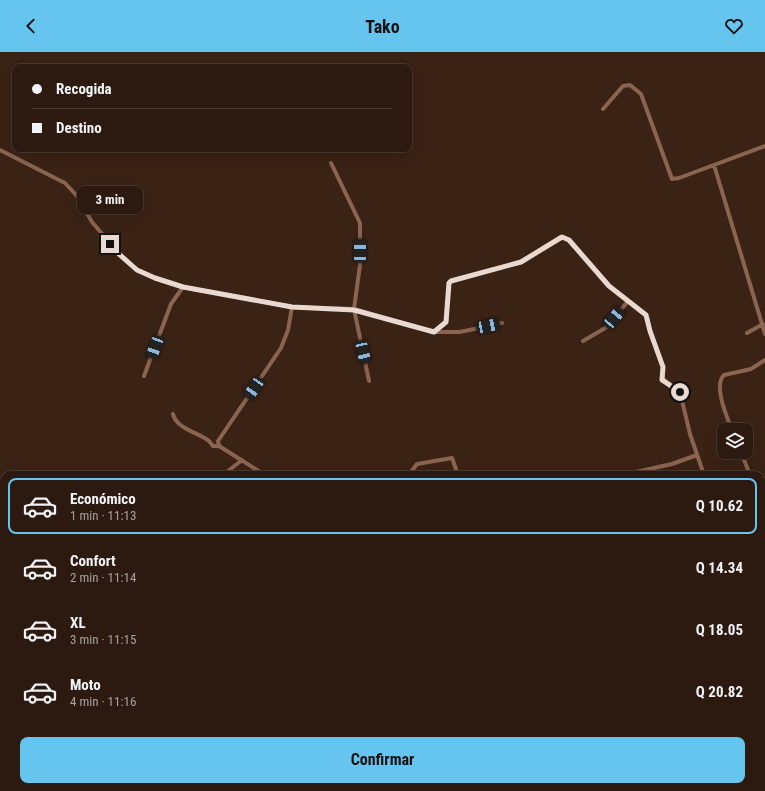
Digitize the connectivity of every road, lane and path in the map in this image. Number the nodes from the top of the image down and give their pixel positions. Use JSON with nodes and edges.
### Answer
{"nodes":[{"id":1,"x":603,"y":109,"type":"dead end"},
{"id":2,"x":765,"y":146,"type":"edge"},
{"id":3,"x":0,"y":150,"type":"edge"},
{"id":4,"x":331,"y":163,"type":"dead end"},
{"id":5,"x":714,"y":165,"type":"junction"},
{"id":6,"x":183,"y":287,"type":"junction"},
{"id":7,"x":628,"y":302,"type":"junction"},
{"id":8,"x":292,"y":307,"type":"junction"},
{"id":9,"x":354,"y":310,"type":"junction"},
{"id":10,"x":502,"y":323,"type":"dead end"},
{"id":11,"x":762,"y":324,"type":"junction"},
{"id":12,"x":434,"y":332,"type":"junction"},
{"id":13,"x":747,"y":333,"type":"dead end"},
{"id":14,"x":765,"y":334,"type":"edge"},
{"id":15,"x":583,"y":340,"type":"dead end"},
{"id":16,"x":765,"y":360,"type":"edge"},
{"id":17,"x":144,"y":376,"type":"dead end"},
{"id":18,"x":370,"y":381,"type":"dead end"},
{"id":19,"x":173,"y":414,"type":"dead end"},
{"id":20,"x":730,"y":423,"type":"edge"},
{"id":21,"x":219,"y":446,"type":"junction"},
{"id":22,"x":697,"y":455,"type":"junction"},
{"id":23,"x":744,"y":459,"type":"edge"},
{"id":24,"x":242,"y":460,"type":"junction"},
{"id":25,"x":228,"y":471,"type":"edge"},
{"id":26,"x":259,"y":471,"type":"edge"},
{"id":27,"x":412,"y":471,"type":"edge"},
{"id":28,"x":457,"y":471,"type":"edge"},
{"id":29,"x":640,"y":471,"type":"edge"},
{"id":30,"x":703,"y":471,"type":"edge"},
{"id":31,"x":748,"y":471,"type":"edge"}],
"edges":[{"from":1,"to":5,"type":"street"},
{"from":2,"to":5,"type":"street"},
{"from":3,"to":6,"type":"street"},
{"from":4,"to":9,"type":"street"},
{"from":5,"to":11,"type":"street"},
{"from":6,"to":8,"type":"street"},
{"from":6,"to":17,"type":"street"},
{"from":7,"to":12,"type":"street"},
{"from":7,"to":15,"type":"street"},
{"from":7,"to":22,"type":"street"},
{"from":8,"to":9,"type":"street"},
{"from":8,"to":21,"type":"street"},
{"from":9,"to":12,"type":"street"},
{"from":9,"to":18,"type":"street"},
{"from":10,"to":12,"type":"street"},
{"from":11,"to":13,"type":"street"},
{"from":11,"to":14,"type":"street"},
{"from":16,"to":20,"type":"street"},
{"from":19,"to":21,"type":"street"},
{"from":21,"to":24,"type":"street"},
{"from":22,"to":29,"type":"street"},
{"from":22,"to":30,"type":"street"},
{"from":23,"to":31,"type":"street"},
{"from":24,"to":25,"type":"street"},
{"from":24,"to":26,"type":"street"},
{"from":27,"to":28,"type":"street"}]}
